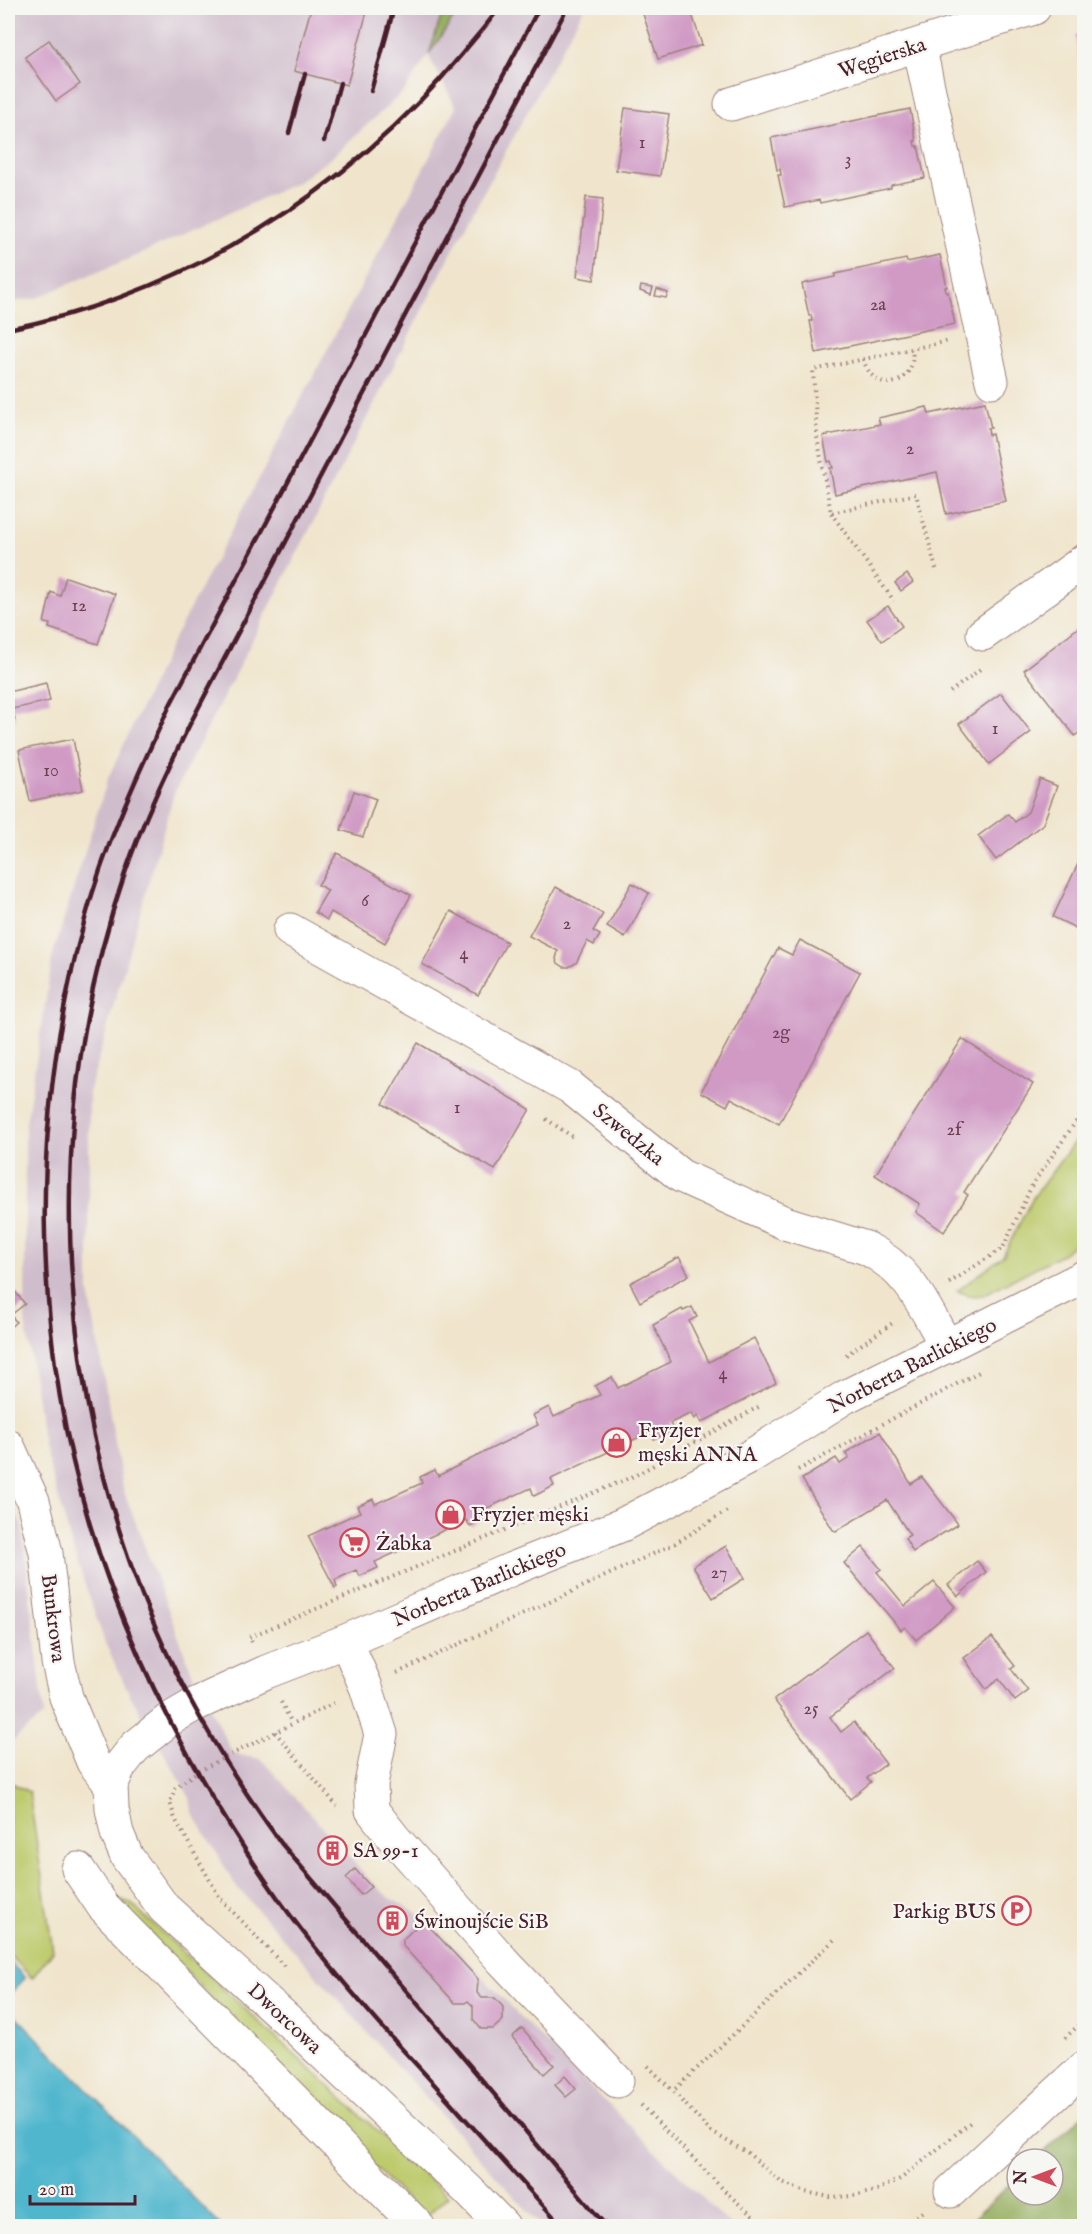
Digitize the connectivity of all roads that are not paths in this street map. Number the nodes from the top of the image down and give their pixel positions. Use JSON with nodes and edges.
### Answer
{"nodes":[{"id":1,"x":1034,"y":8,"type":"edge"},
{"id":2,"x":919,"y":45,"type":"junction"},
{"id":3,"x":730,"y":104,"type":"dead end"},
{"id":4,"x":992,"y":381,"type":"dead end"},
{"id":5,"x":1084,"y":561,"type":"edge"},
{"id":6,"x":983,"y":634,"type":"dead end"},
{"id":7,"x":290,"y":930,"type":"dead end"},
{"id":8,"x":1084,"y":1277,"type":"edge"},
{"id":9,"x":947,"y":1347,"type":"junction"},
{"id":10,"x":8,"y":1446,"type":"edge"},
{"id":11,"x":346,"y":1641,"type":"junction"},
{"id":12,"x":111,"y":1785,"type":"junction"},
{"id":13,"x":78,"y":1869,"type":"dead end"},
{"id":14,"x":1084,"y":2068,"type":"edge"},
{"id":15,"x":617,"y":2081,"type":"road end"},
{"id":16,"x":951,"y":2191,"type":"dead end"},
{"id":17,"x":418,"y":2226,"type":"edge"},
{"id":18,"x":503,"y":2226,"type":"edge"}],
"edges":[{"from":1,"to":2,"type":"street","name":"Węgierska"},
{"from":2,"to":3,"type":"street","name":"Węgierska"},
{"from":2,"to":4,"type":"street"},
{"from":5,"to":6,"type":"street"},
{"from":7,"to":9,"type":"street","name":"Szwedzka"},
{"from":8,"to":9,"type":"street","name":"Norberta Barlickiego"},
{"from":9,"to":11,"type":"street","name":"Norberta Barlickiego"},
{"from":10,"to":12,"type":"street","name":"Bunkrowa"},
{"from":11,"to":12,"type":"street","name":"Norberta Barlickiego"},
{"from":11,"to":15,"type":"street"},
{"from":12,"to":18,"type":"street","name":"Dworcowa"},
{"from":13,"to":17,"type":"street"},
{"from":14,"to":16,"type":"street"}]}
